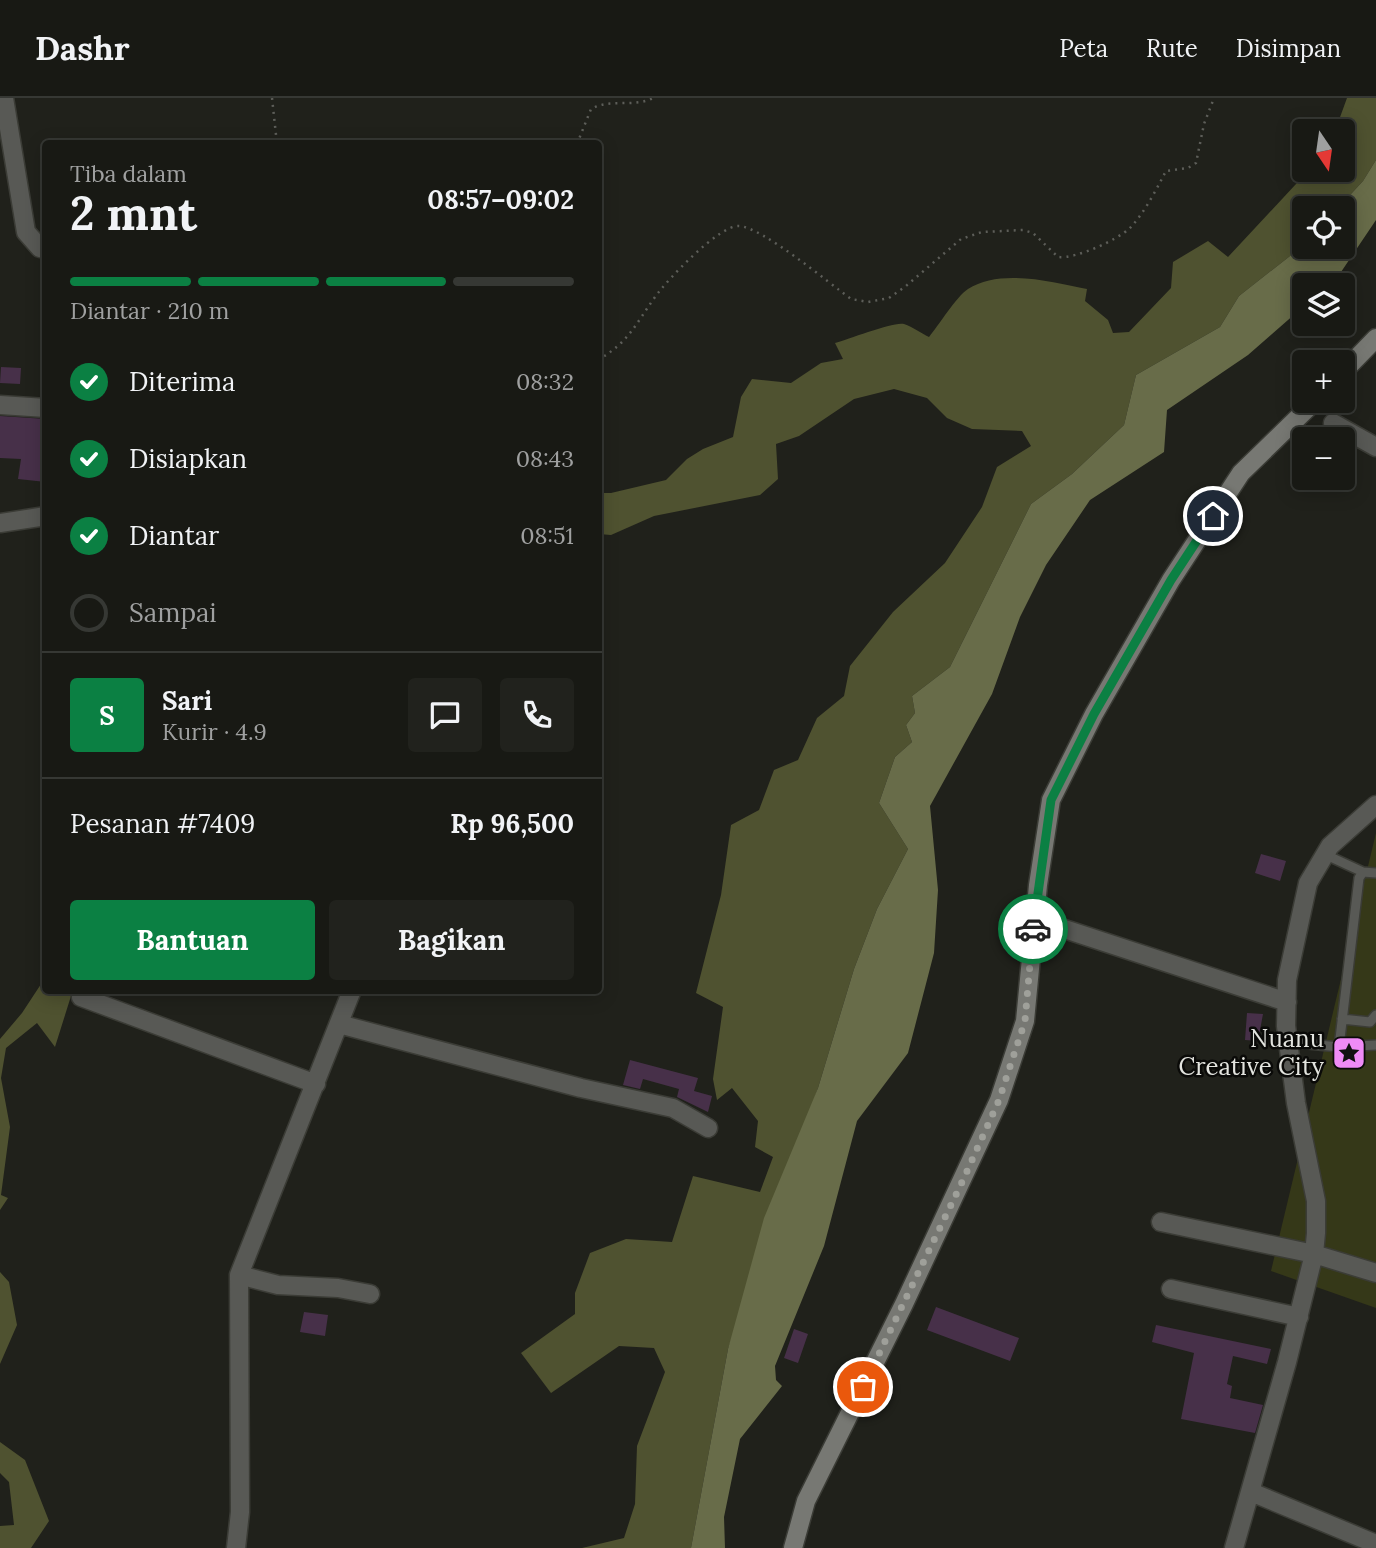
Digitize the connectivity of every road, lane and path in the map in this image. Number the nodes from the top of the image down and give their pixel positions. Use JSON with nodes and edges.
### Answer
{"nodes":[{"id":1,"x":4,"y":98,"type":"edge"},
{"id":2,"x":272,"y":98,"type":"edge"},
{"id":3,"x":653,"y":98,"type":"edge"},
{"id":4,"x":1214,"y":98,"type":"edge"},
{"id":5,"x":277,"y":140,"type":"edge"},
{"id":6,"x":579,"y":140,"type":"edge"},
{"id":7,"x":6,"y":153,"type":"edge"},
{"id":8,"x":42,"y":248,"type":"edge"},
{"id":9,"x":1376,"y":338,"type":"edge"},
{"id":10,"x":602,"y":358,"type":"edge"},
{"id":11,"x":1355,"y":360,"type":"edge"},
{"id":12,"x":0,"y":405,"type":"edge"},
{"id":13,"x":42,"y":408,"type":"edge"},
{"id":14,"x":1303,"y":413,"type":"edge"},
{"id":15,"x":1333,"y":423,"type":"dead end"},
{"id":16,"x":1376,"y":447,"type":"edge"},
{"id":17,"x":42,"y":517,"type":"edge"},
{"id":18,"x":0,"y":523,"type":"edge"},
{"id":19,"x":1376,"y":805,"type":"edge"},
{"id":20,"x":1324,"y":854,"type":"junction"},
{"id":21,"x":1363,"y":872,"type":"junction"},
{"id":22,"x":1376,"y":873,"type":"edge"},
{"id":23,"x":1034,"y":919,"type":"junction"},
{"id":24,"x":350,"y":994,"type":"edge"},
{"id":25,"x":81,"y":997,"type":"dead end"},
{"id":26,"x":1287,"y":1002,"type":"junction"},
{"id":27,"x":1376,"y":1009,"type":"edge"},
{"id":28,"x":1376,"y":1016,"type":"edge"},
{"id":29,"x":1342,"y":1019,"type":"junction"},
{"id":30,"x":339,"y":1024,"type":"junction"},
{"id":31,"x":1288,"y":1042,"type":"junction"},
{"id":32,"x":1376,"y":1045,"type":"edge"},
{"id":33,"x":1339,"y":1046,"type":"junction"},
{"id":34,"x":316,"y":1084,"type":"junction"},
{"id":35,"x":708,"y":1128,"type":"dead end"},
{"id":36,"x":1161,"y":1222,"type":"dead end"},
{"id":37,"x":1314,"y":1254,"type":"junction"},
{"id":38,"x":1376,"y":1273,"type":"edge"},
{"id":39,"x":239,"y":1275,"type":"junction"},
{"id":40,"x":1171,"y":1289,"type":"dead end"},
{"id":41,"x":370,"y":1294,"type":"dead end"},
{"id":42,"x":1299,"y":1317,"type":"junction"},
{"id":43,"x":1251,"y":1492,"type":"junction"},
{"id":44,"x":1376,"y":1544,"type":"edge"},
{"id":45,"x":236,"y":1548,"type":"edge"},
{"id":46,"x":793,"y":1548,"type":"edge"},
{"id":47,"x":1234,"y":1548,"type":"edge"}],
"edges":[{"from":1,"to":7,"type":"street"},
{"from":2,"to":5,"type":"path"},
{"from":3,"to":6,"type":"path"},
{"from":4,"to":10,"type":"path"},
{"from":7,"to":8,"type":"street"},
{"from":9,"to":11,"type":"street"},
{"from":12,"to":13,"type":"street"},
{"from":14,"to":23,"type":"street"},
{"from":15,"to":16,"type":"street"},
{"from":17,"to":18,"type":"street"},
{"from":19,"to":20,"type":"street"},
{"from":20,"to":21,"type":"lane"},
{"from":20,"to":26,"type":"street"},
{"from":21,"to":22,"type":"lane"},
{"from":21,"to":29,"type":"lane"},
{"from":23,"to":26,"type":"street"},
{"from":23,"to":46,"type":"street"},
{"from":24,"to":30,"type":"street"},
{"from":25,"to":34,"type":"street"},
{"from":26,"to":31,"type":"street"},
{"from":27,"to":28,"type":"lane"},
{"from":28,"to":29,"type":"lane"},
{"from":29,"to":33,"type":"lane"},
{"from":30,"to":34,"type":"street"},
{"from":30,"to":35,"type":"street"},
{"from":31,"to":33,"type":"lane"},
{"from":31,"to":37,"type":"street"},
{"from":32,"to":33,"type":"lane"},
{"from":34,"to":39,"type":"street"},
{"from":36,"to":37,"type":"street"},
{"from":37,"to":38,"type":"street"},
{"from":37,"to":42,"type":"street"},
{"from":39,"to":41,"type":"street"},
{"from":39,"to":45,"type":"street"},
{"from":40,"to":42,"type":"street"},
{"from":42,"to":43,"type":"street"},
{"from":43,"to":44,"type":"street"},
{"from":43,"to":47,"type":"street"}]}
